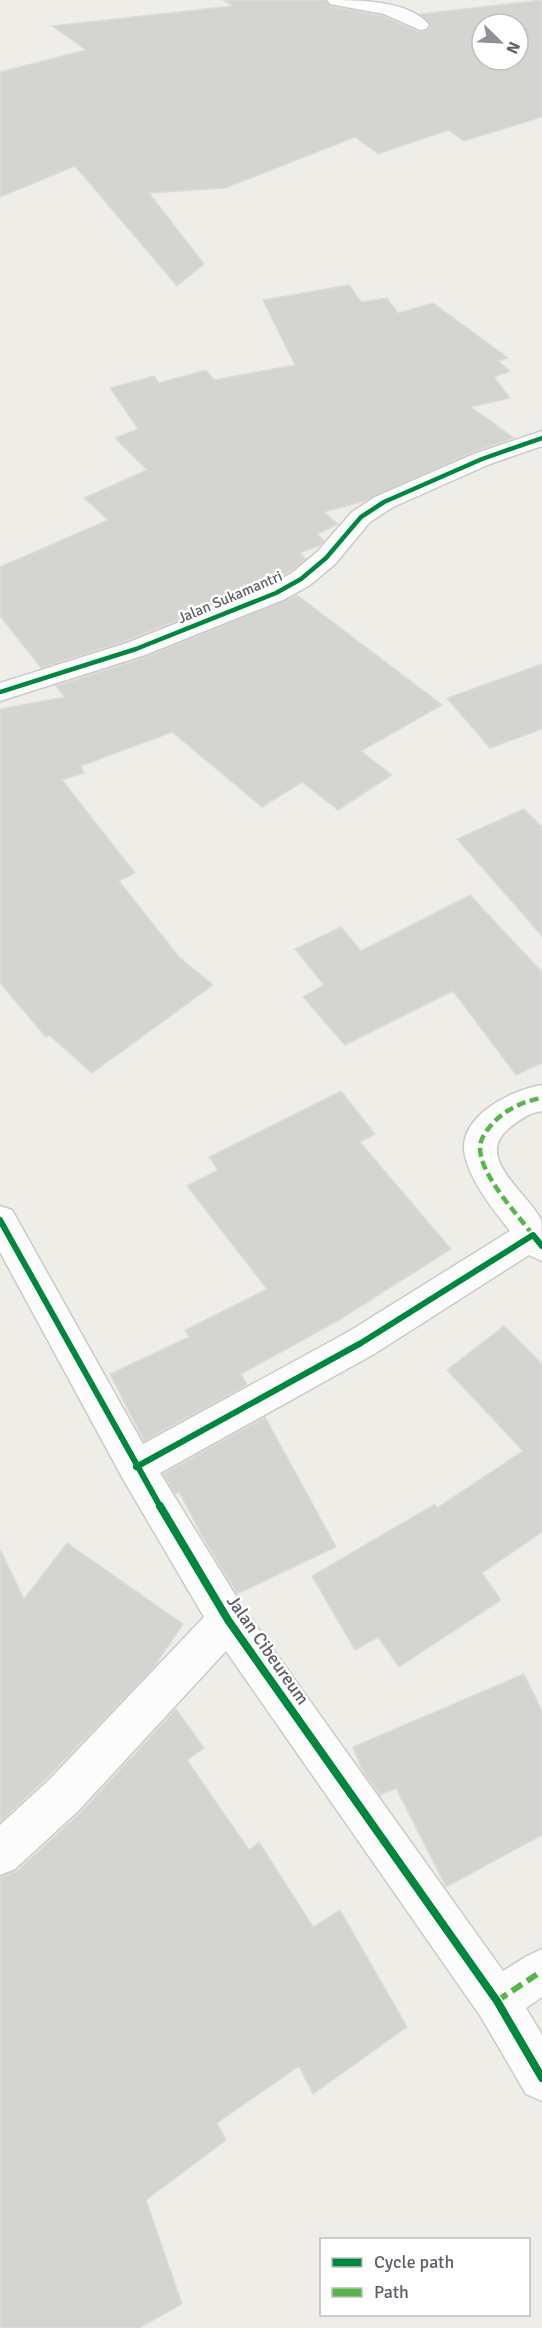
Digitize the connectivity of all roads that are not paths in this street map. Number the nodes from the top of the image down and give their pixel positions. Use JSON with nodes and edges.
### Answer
{"nodes":[{"id":1,"x":336,"y":0,"type":"edge"},
{"id":2,"x":420,"y":24,"type":"dead end"},
{"id":3,"x":542,"y":438,"type":"edge"},
{"id":4,"x":0,"y":692,"type":"edge"},
{"id":5,"x":542,"y":1098,"type":"edge"},
{"id":6,"x":0,"y":1220,"type":"edge"},
{"id":7,"x":537,"y":1241,"type":"edge"},
{"id":8,"x":136,"y":1467,"type":"junction"},
{"id":9,"x":228,"y":1620,"type":"junction"},
{"id":10,"x":0,"y":1854,"type":"edge"},
{"id":11,"x":542,"y":1971,"type":"edge"},
{"id":12,"x":497,"y":2001,"type":"junction"},
{"id":13,"x":542,"y":2078,"type":"edge"}],
"edges":[{"from":1,"to":2,"type":"street"},
{"from":3,"to":4,"type":"street","name":"Jalan Sukamantri"},
{"from":5,"to":7,"type":"street"},
{"from":6,"to":8,"type":"street","name":"Jalan Cibeureum"},
{"from":7,"to":8,"type":"street"},
{"from":8,"to":9,"type":"street","name":"Jalan Cibeureum"},
{"from":9,"to":10,"type":"street"},
{"from":9,"to":12,"type":"street","name":"Jalan Cibeureum"},
{"from":11,"to":12,"type":"street"},
{"from":12,"to":13,"type":"street","name":"Jalan Cibeureum"}]}
